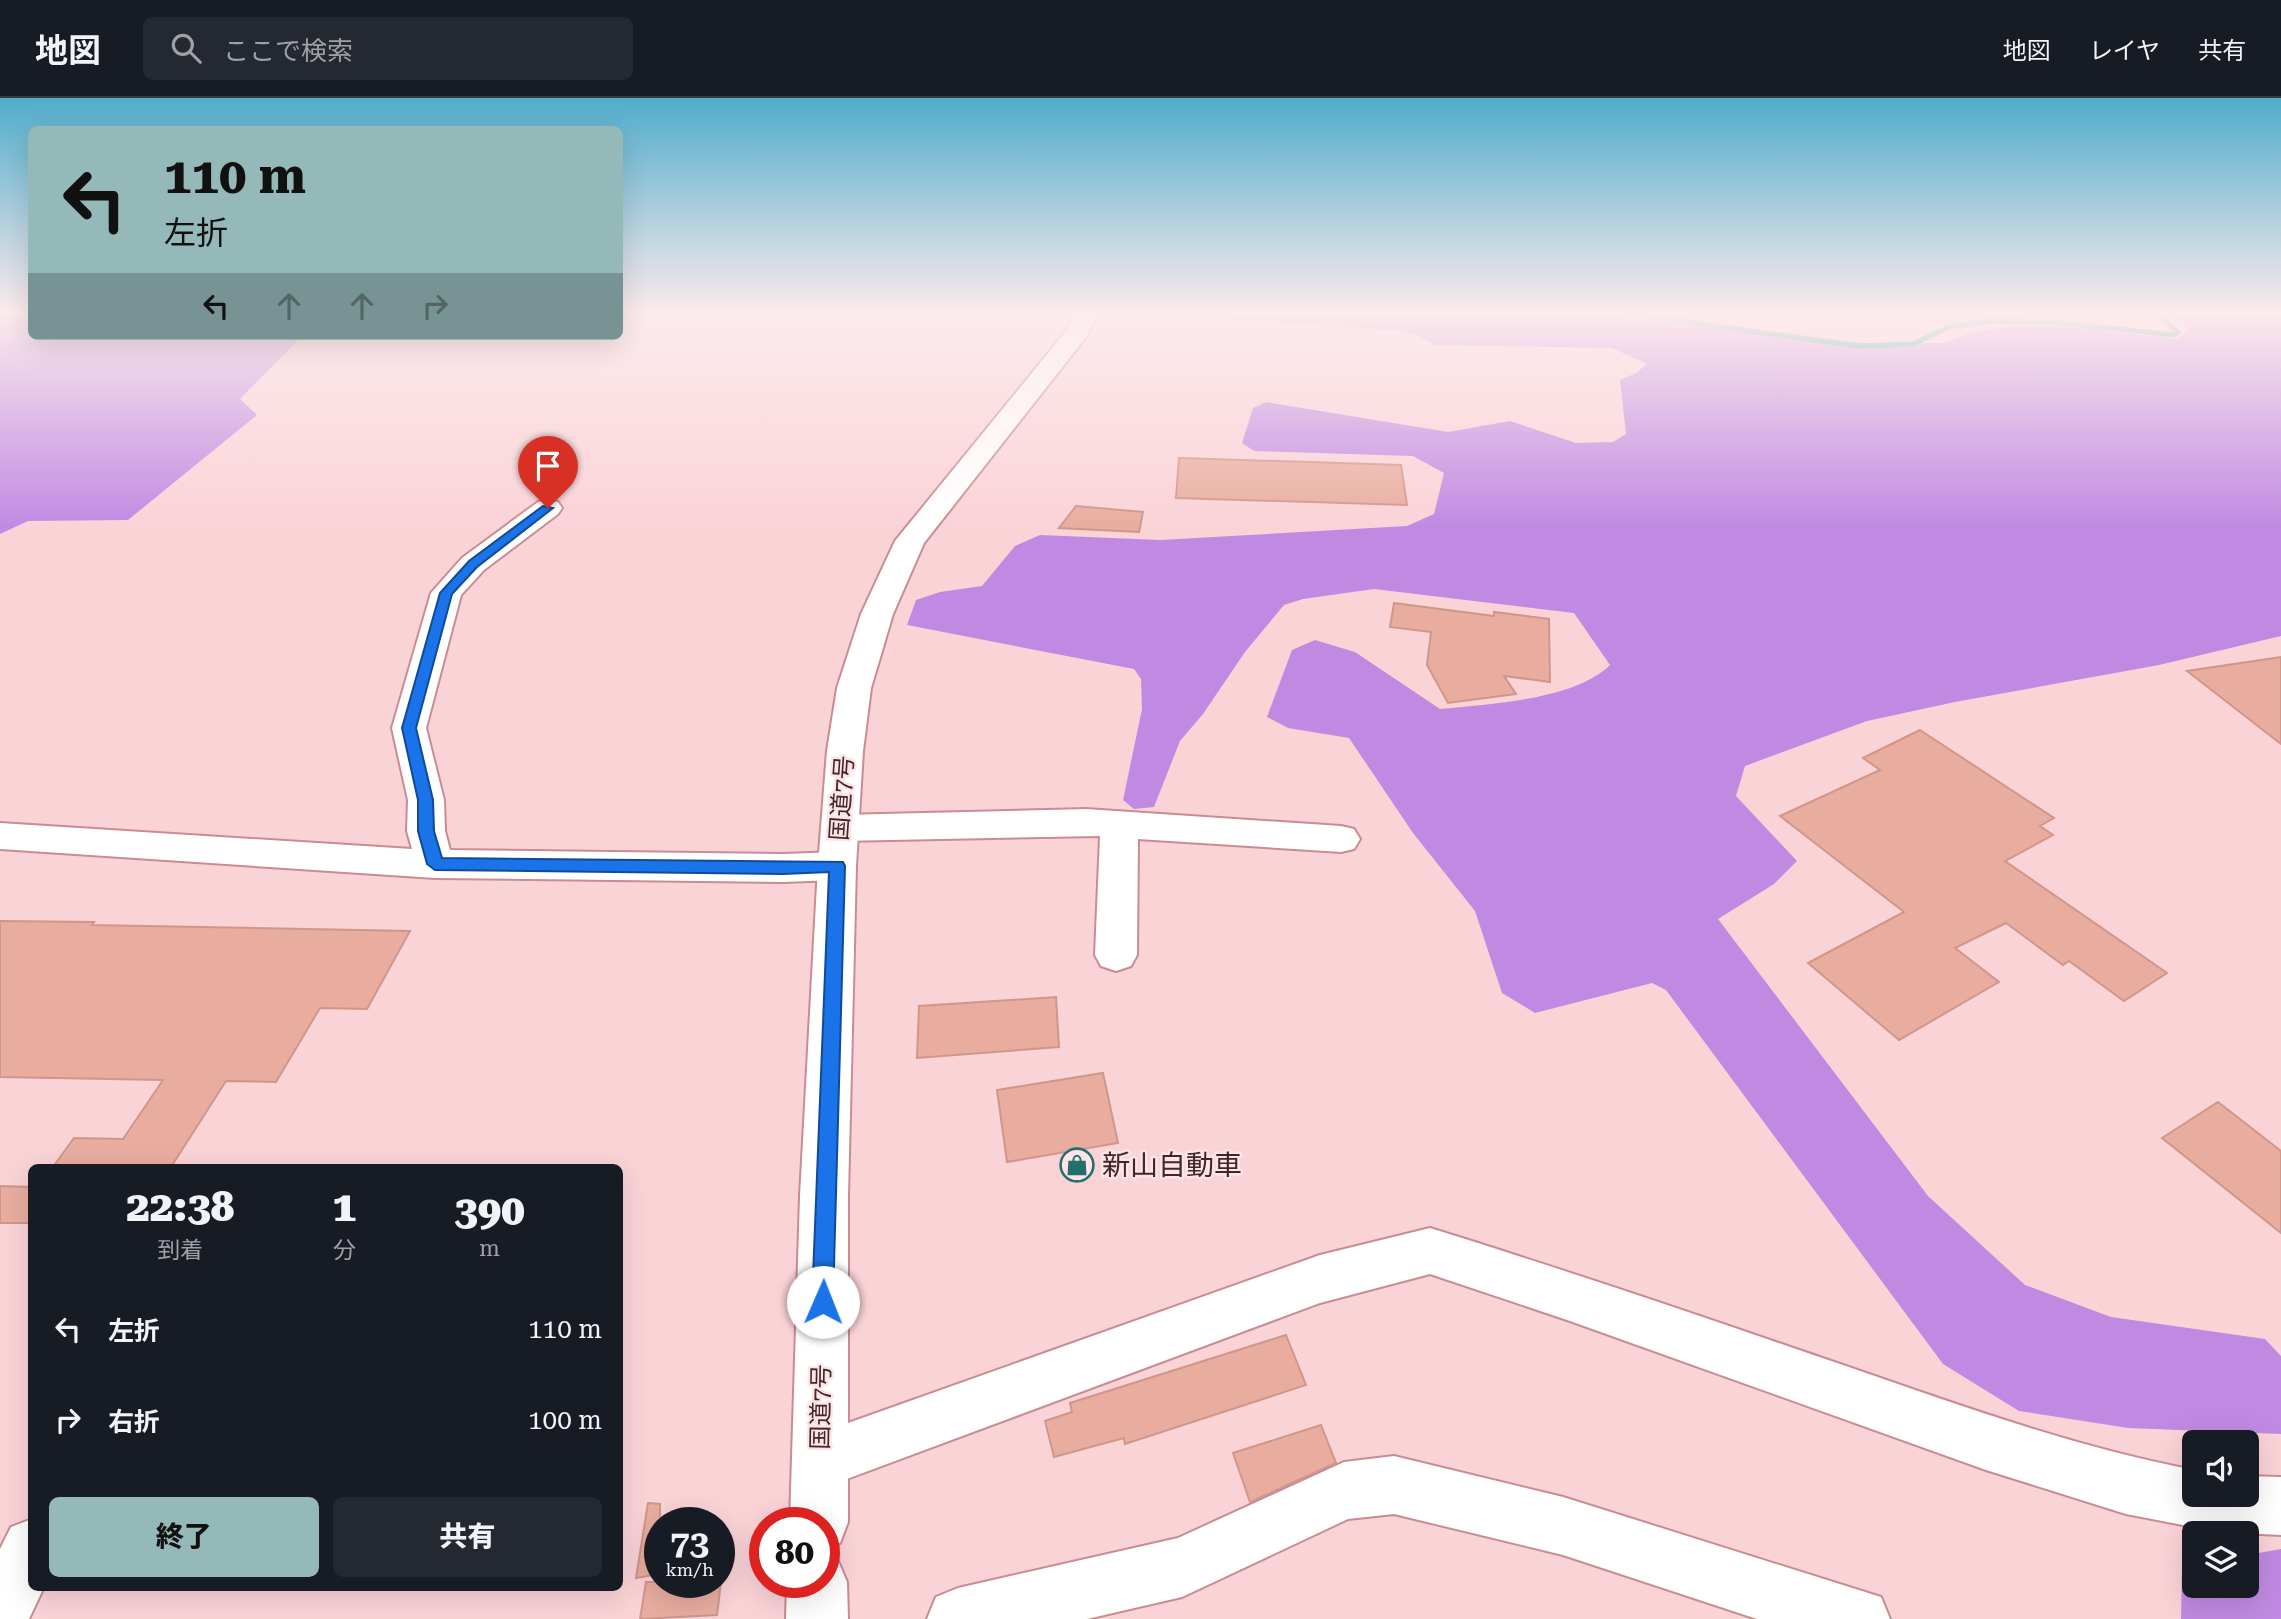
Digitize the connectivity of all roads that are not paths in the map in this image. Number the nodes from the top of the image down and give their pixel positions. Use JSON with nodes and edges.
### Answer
{"nodes":[{"id":1,"x":1035,"y":385,"type":"edge"},
{"id":2,"x":548,"y":508,"type":"dead end"},
{"id":3,"x":1119,"y":824,"type":"junction"},
{"id":4,"x":0,"y":836,"type":"edge"},
{"id":5,"x":1340,"y":839,"type":"dead end"},
{"id":6,"x":839,"y":847,"type":"junction"},
{"id":7,"x":435,"y":864,"type":"junction"},
{"id":8,"x":1116,"y":956,"type":"dead end"},
{"id":9,"x":820,"y":1461,"type":"junction"},
{"id":10,"x":2281,"y":1506,"type":"edge"},
{"id":11,"x":819,"y":1507,"type":"edge"},
{"id":12,"x":28,"y":1556,"type":"edge"},
{"id":13,"x":817,"y":1598,"type":"edge"},
{"id":14,"x":0,"y":1613,"type":"edge"},
{"id":15,"x":817,"y":1619,"type":"edge"},
{"id":16,"x":958,"y":1619,"type":"edge"},
{"id":17,"x":1859,"y":1619,"type":"edge"}],
"edges":[{"from":1,"to":6,"type":"main road","name":"国道7号"},
{"from":2,"to":7,"type":"main road"},
{"from":3,"to":5,"type":"main road"},
{"from":3,"to":6,"type":"main road"},
{"from":3,"to":8,"type":"main road"},
{"from":4,"to":7,"type":"main road"},
{"from":6,"to":7,"type":"main road"},
{"from":6,"to":9,"type":"main road","name":"国道7号"},
{"from":9,"to":10,"type":"main road"},
{"from":9,"to":11,"type":"main road","name":"国道7号"},
{"from":12,"to":14,"type":"main road"},
{"from":13,"to":15,"type":"main road"},
{"from":16,"to":17,"type":"main road"}]}
